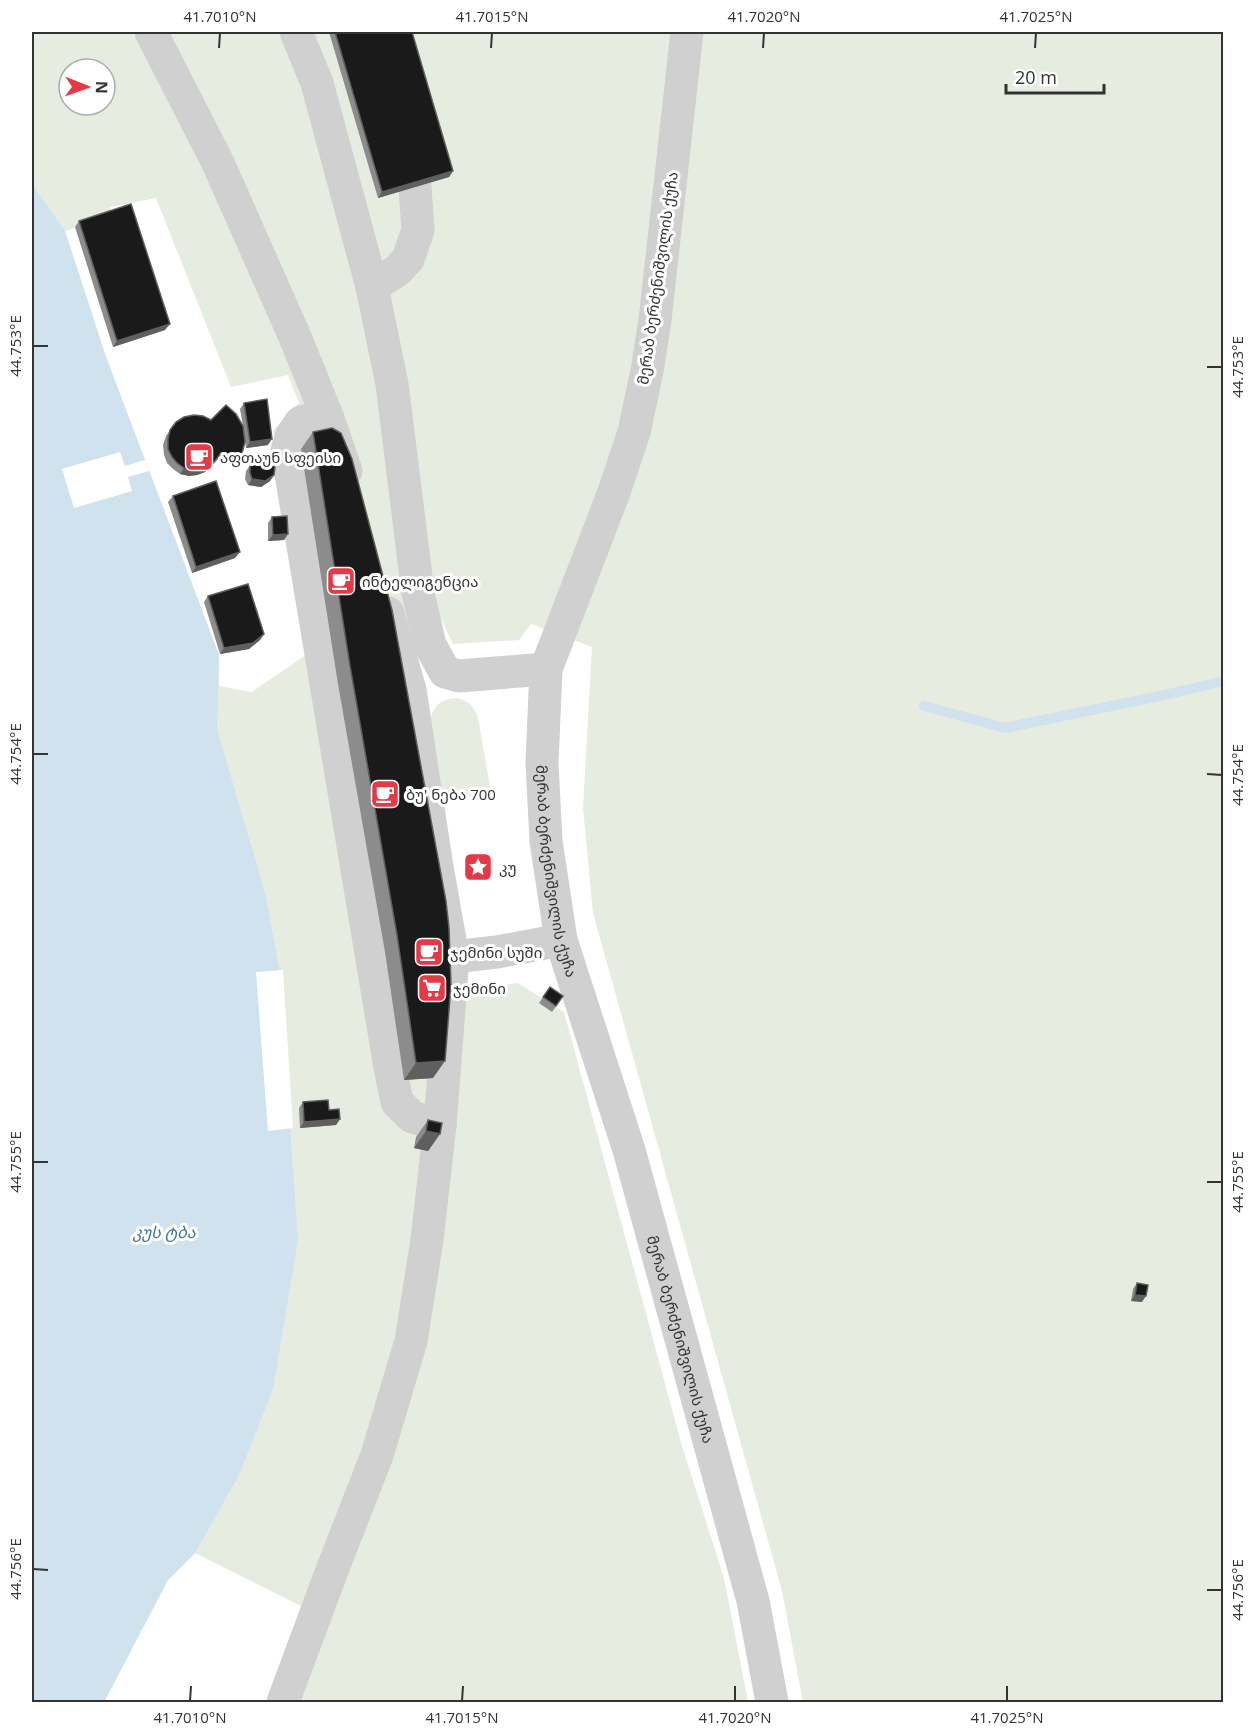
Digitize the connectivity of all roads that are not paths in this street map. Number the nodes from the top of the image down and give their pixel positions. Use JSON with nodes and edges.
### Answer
{"nodes":[{"id":1,"x":151,"y":32,"type":"edge"},
{"id":2,"x":296,"y":32,"type":"edge"},
{"id":3,"x":687,"y":32,"type":"edge"},
{"id":4,"x":416,"y":187,"type":"edge"},
{"id":5,"x":372,"y":287,"type":"junction"},
{"id":6,"x":327,"y":416,"type":"junction"},
{"id":7,"x":355,"y":500,"type":"edge"},
{"id":8,"x":381,"y":590,"type":"edge"},
{"id":9,"x":546,"y":669,"type":"junction"},
{"id":10,"x":445,"y":672,"type":"junction"},
{"id":11,"x":410,"y":690,"type":"junction"},
{"id":12,"x":561,"y":940,"type":"junction"},
{"id":13,"x":453,"y":957,"type":"junction"},
{"id":14,"x":440,"y":1125,"type":"junction"},
{"id":15,"x":283,"y":1702,"type":"edge"},
{"id":16,"x":772,"y":1702,"type":"edge"}],
"edges":[{"from":1,"to":6,"type":"street"},
{"from":2,"to":5,"type":"street"},
{"from":3,"to":9,"type":"street","name":"მერაბ ბერძენიშვილის ქუჩა"},
{"from":4,"to":5,"type":"street"},
{"from":5,"to":10,"type":"street"},
{"from":6,"to":7,"type":"street"},
{"from":6,"to":14,"type":"street"},
{"from":8,"to":11,"type":"street"},
{"from":9,"to":10,"type":"street"},
{"from":9,"to":12,"type":"street","name":"მერაბ ბერძენიშვილის ქუჩა"},
{"from":10,"to":11,"type":"street"},
{"from":11,"to":13,"type":"street"},
{"from":12,"to":13,"type":"street"},
{"from":12,"to":16,"type":"street","name":"მერაბ ბერძენიშვილის ქუჩა"},
{"from":13,"to":14,"type":"street"},
{"from":14,"to":15,"type":"street"}]}
